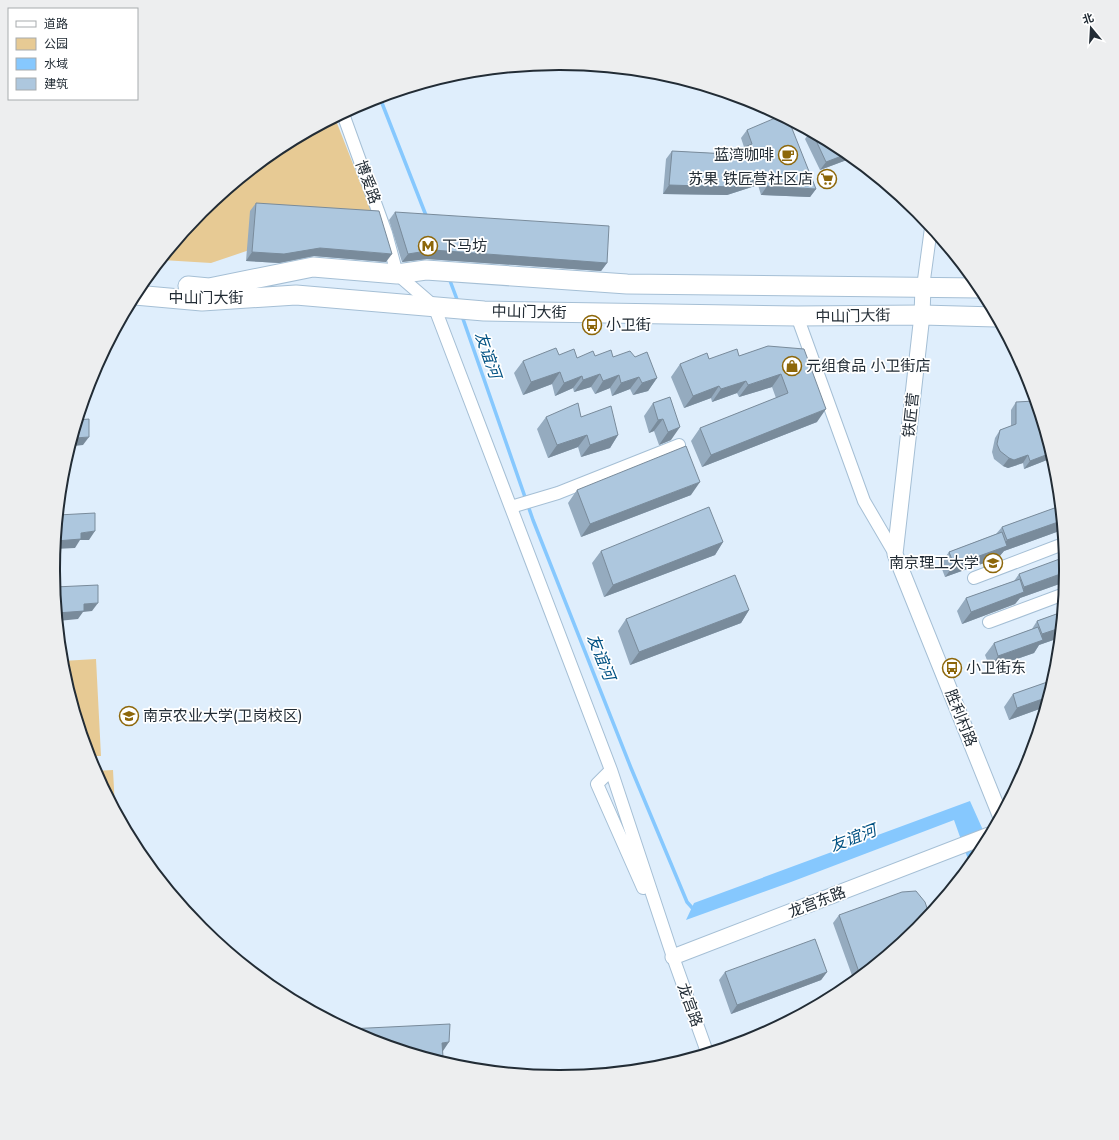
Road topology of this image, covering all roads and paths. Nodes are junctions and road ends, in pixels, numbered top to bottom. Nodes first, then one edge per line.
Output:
1 (345, 119) edge
2 (930, 236) edge
3 (397, 274) junction
4 (150, 284) edge
5 (923, 287) junction
6 (972, 288) edge
7 (142, 296) edge
8 (434, 306) junction
9 (922, 315) junction
10 (797, 316) junction
11 (990, 316) edge
12 (679, 445) edge
13 (515, 506) junction
14 (1058, 546) edge
15 (895, 554) junction
16 (974, 578) dead end
17 (1058, 596) edge
18 (988, 622) edge
19 (611, 770) junction
20 (998, 809) edge
21 (981, 838) edge
22 (674, 957) junction
23 (705, 1047) edge

1 - 3 street, 博爱路
2 - 5 street, 铁匠营
3 - 4 main road, 中山门大街
3 - 5 main road, 中山门大街
3 - 8 street
5 - 6 main road, 中山门大街
5 - 9 street, 铁匠营
7 - 8 main road, 中山门大街
8 - 10 main road, 中山门大街
8 - 13 street
9 - 10 main road, 中山门大街
9 - 11 main road, 中山门大街
9 - 15 street, 铁匠营
10 - 15 street
12 - 13 street
13 - 19 street
14 - 16 street
15 - 20 street, 胜利村路
17 - 18 street
19 - 22 street
19 - 22 street
21 - 22 street, 龙宫东路
22 - 23 street, 龙宫路

